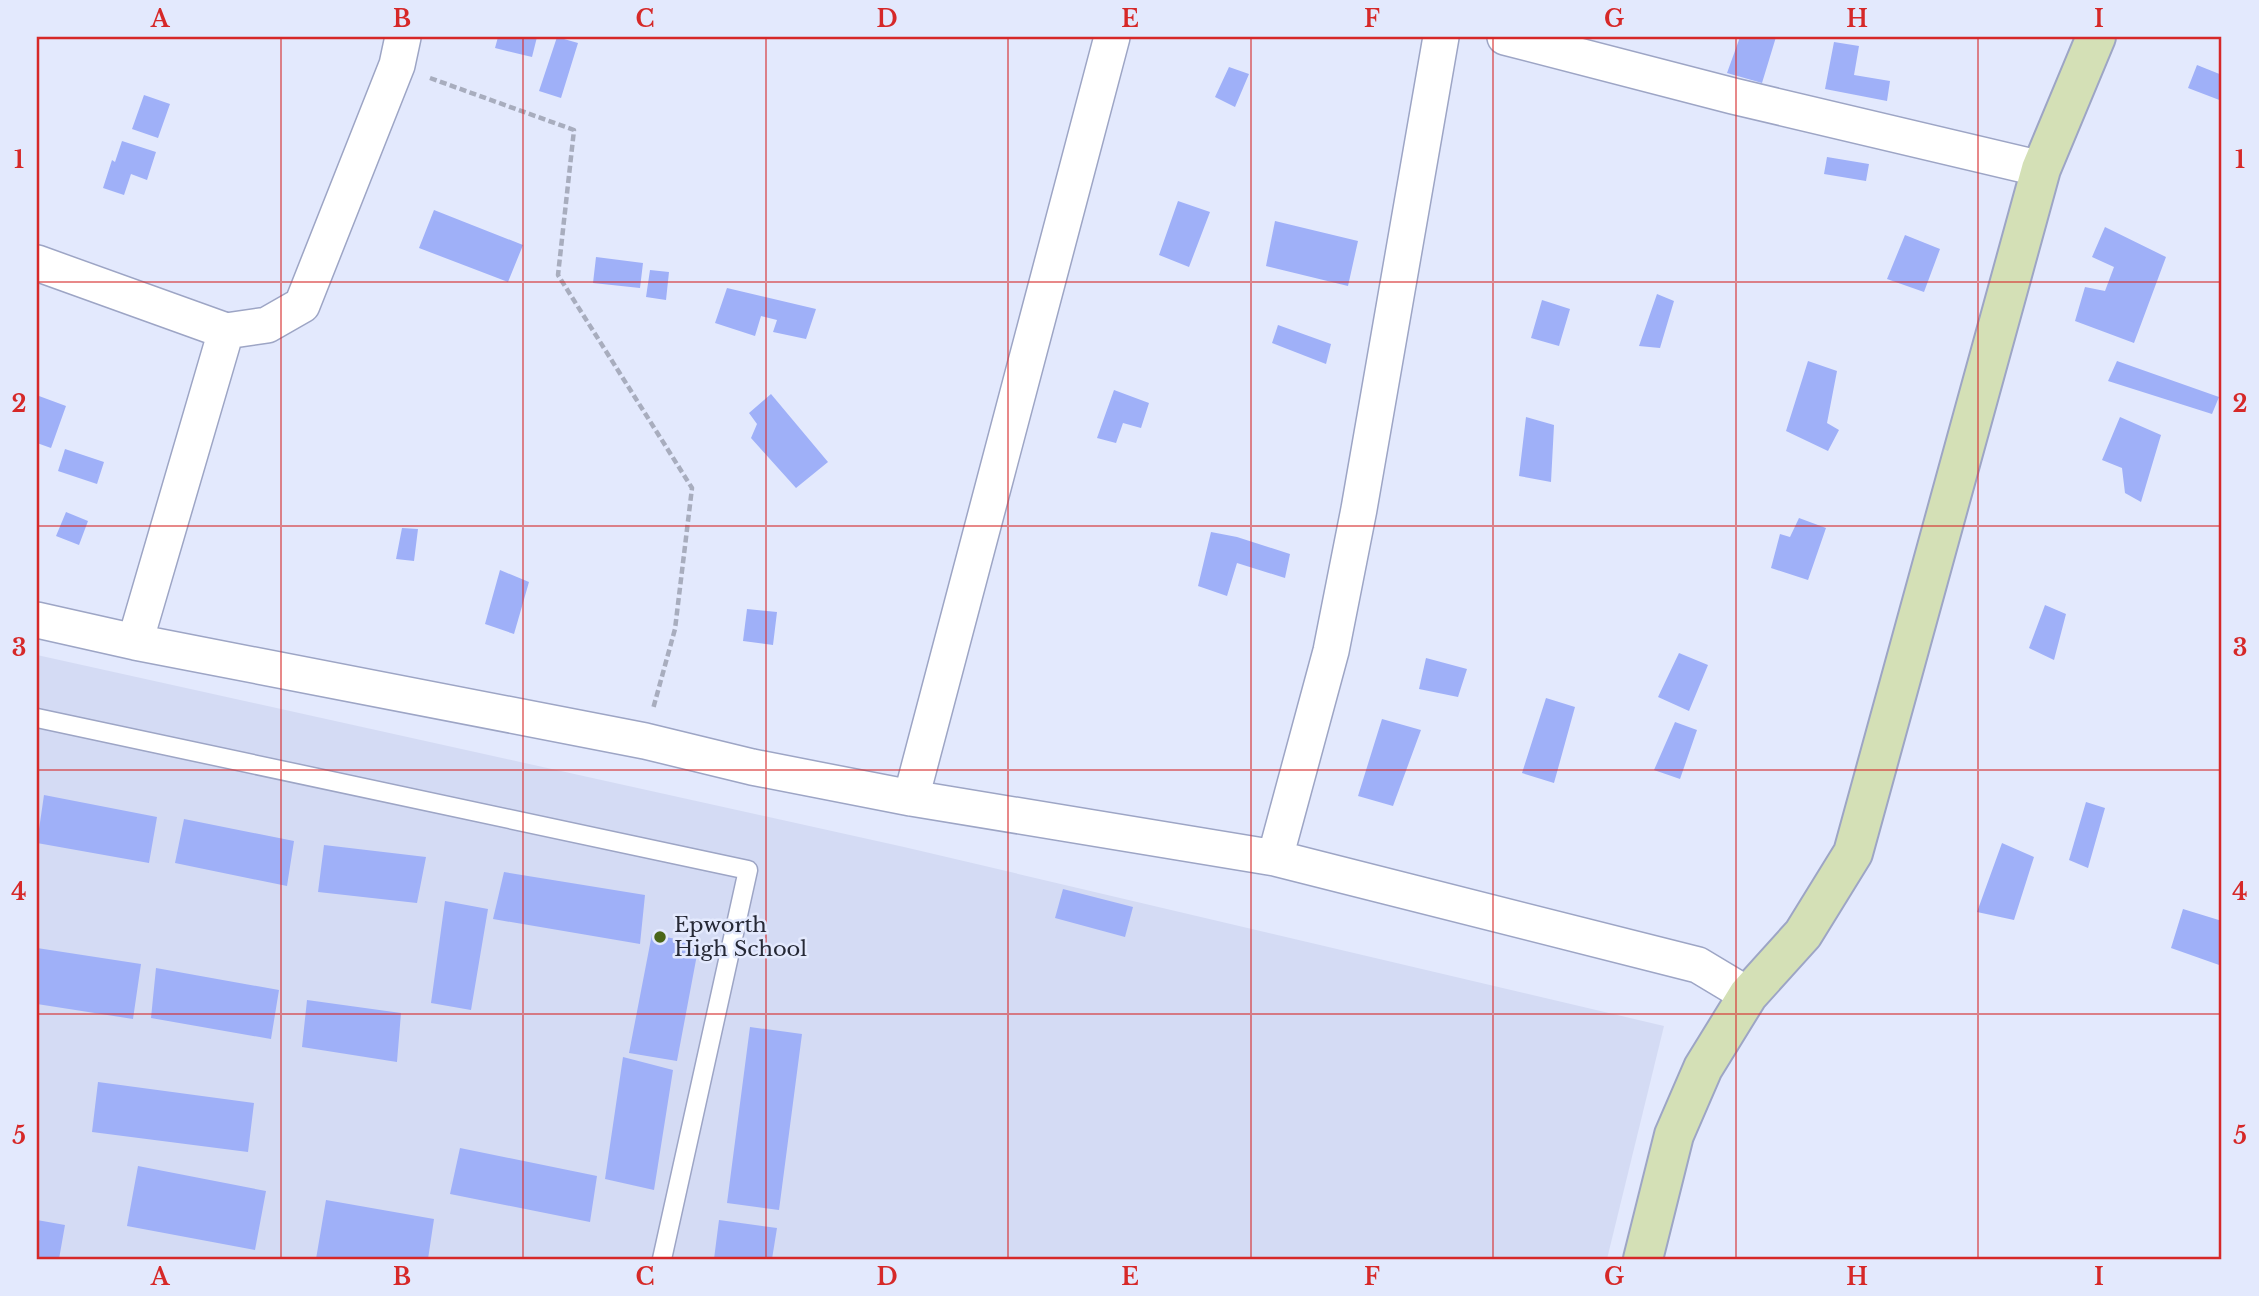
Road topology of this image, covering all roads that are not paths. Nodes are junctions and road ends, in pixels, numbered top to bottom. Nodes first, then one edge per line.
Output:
1 (1112, 37) edge
2 (1441, 37) edge
3 (1505, 37) edge
4 (2096, 37) edge
5 (400, 51) edge
6 (2041, 169) junction
7 (37, 263) edge
8 (226, 331) junction
9 (37, 620) edge
10 (135, 642) junction
11 (37, 718) edge
12 (911, 798) junction
13 (1275, 858) junction
14 (1748, 995) junction
15 (662, 1259) edge
16 (1643, 1259) edge

1 - 12 street
2 - 13 street
3 - 6 street
4 - 6 street
5 - 8 street
6 - 14 street
7 - 8 street
8 - 10 street
9 - 10 street
10 - 12 street
11 - 15 lane
12 - 13 street
13 - 14 street
14 - 16 street

